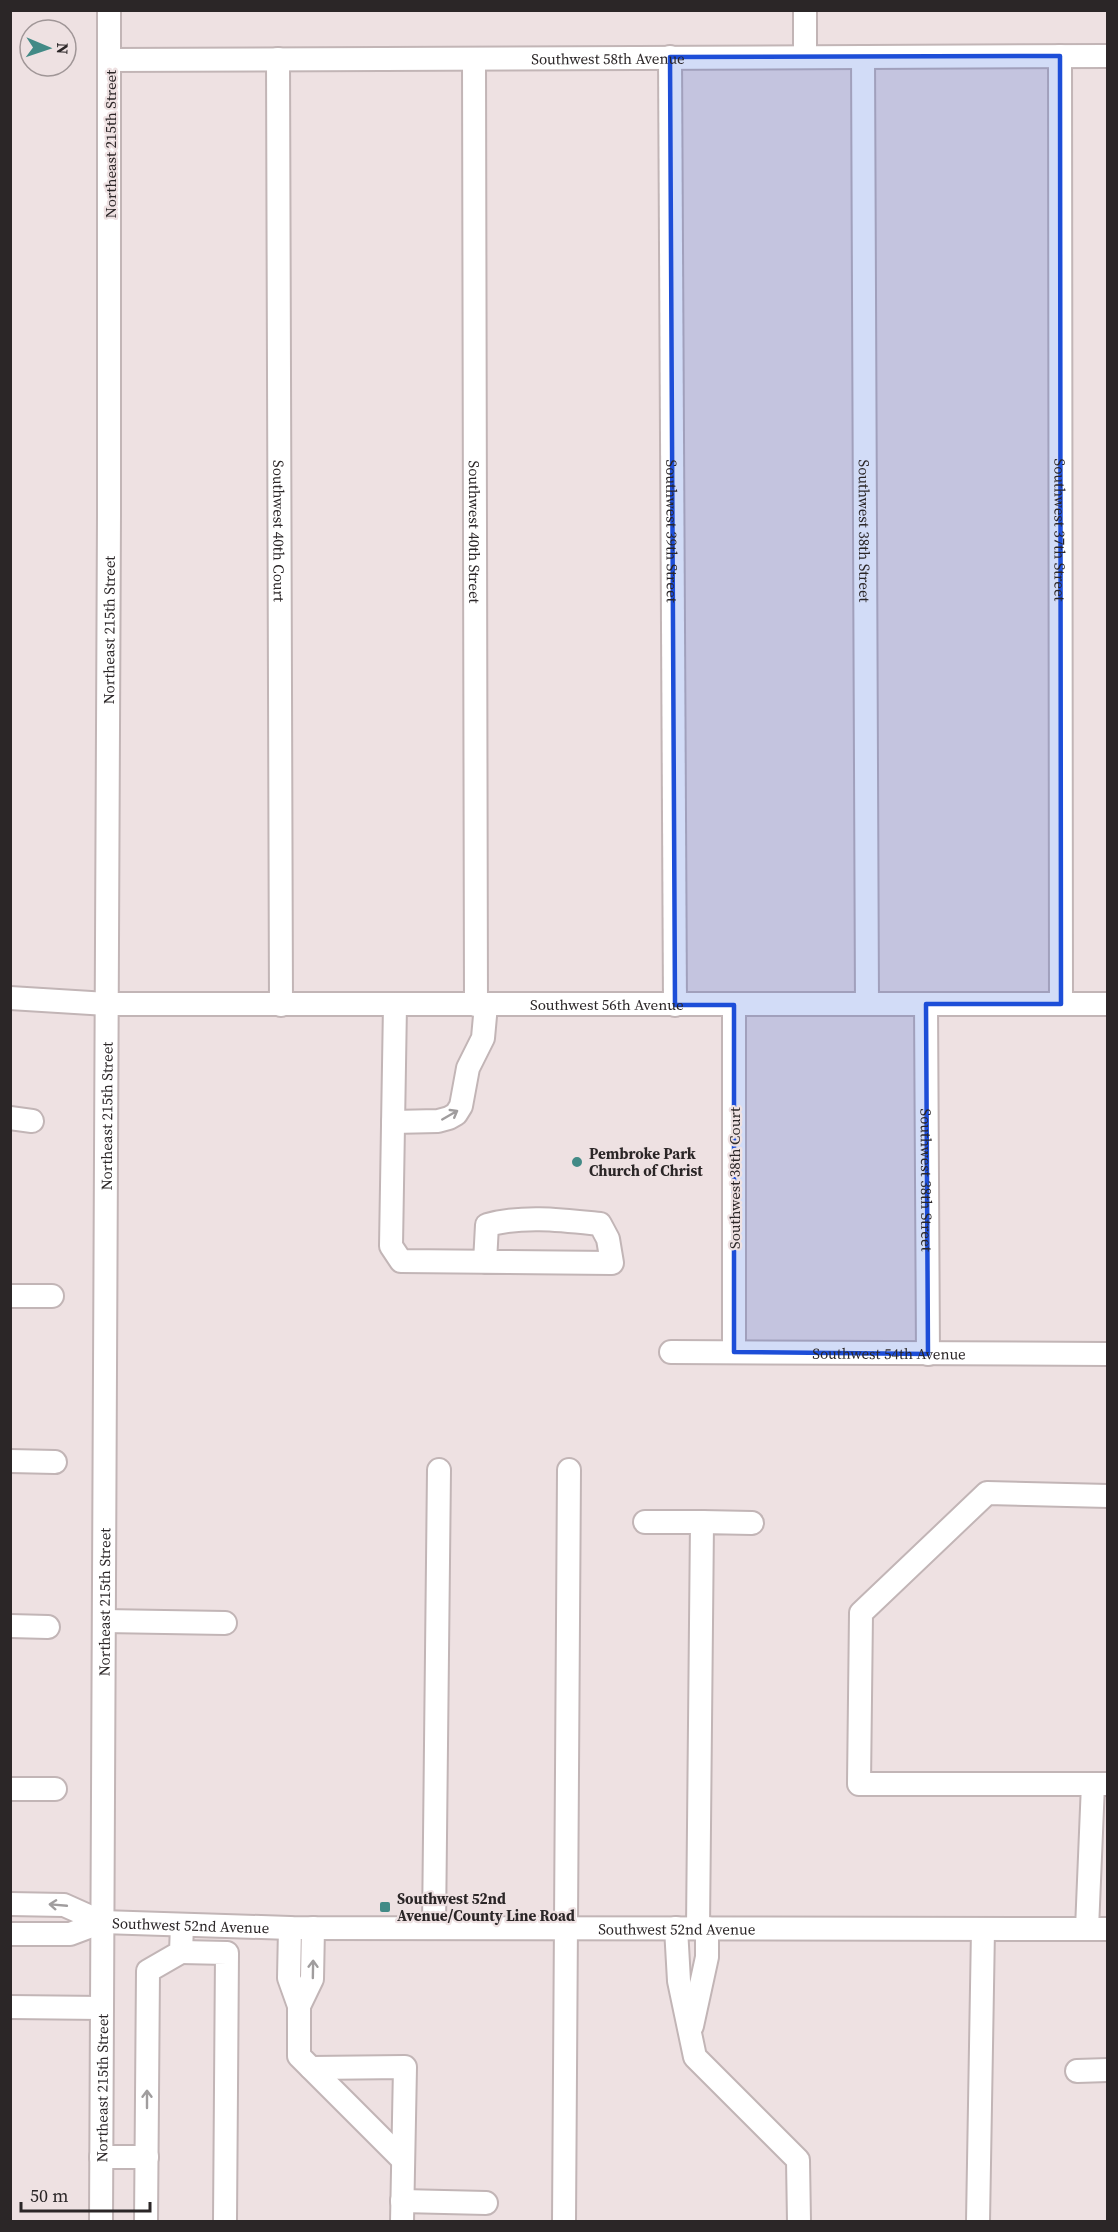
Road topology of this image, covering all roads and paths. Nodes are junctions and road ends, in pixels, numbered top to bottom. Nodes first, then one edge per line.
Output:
1 (109, 10) edge
2 (805, 10) edge
3 (805, 56) junction
4 (1060, 56) junction
5 (1107, 56) edge
6 (670, 57) junction
7 (863, 57) junction
8 (278, 59) junction
9 (110, 60) junction
10 (474, 60) junction
11 (10, 998) edge
12 (867, 1004) junction
13 (926, 1004) junction
14 (1061, 1004) junction
15 (1107, 1004) edge
16 (107, 1005) junction
17 (281, 1005) junction
18 (395, 1005) junction
19 (481, 1005) junction
20 (675, 1005) junction
21 (734, 1005) junction
22 (393, 1122) junction
23 (485, 1262) junction
24 (10, 1296) edge
25 (52, 1296) dead end
26 (671, 1352) dead end
27 (734, 1352) junction
28 (928, 1354) junction
29 (1107, 1354) edge
30 (10, 1461) edge
31 (55, 1462) dead end
32 (439, 1470) dead end
33 (569, 1470) dead end
34 (1107, 1496) edge
35 (645, 1522) dead end
36 (702, 1522) junction
37 (752, 1523) dead end
38 (104, 1621) junction
39 (225, 1623) dead end
40 (10, 1626) edge
41 (48, 1627) dead end
42 (1100, 1784) edge
43 (10, 1789) edge
44 (55, 1789) dead end
45 (10, 1904) edge
46 (102, 1922) junction
47 (182, 1925) junction
48 (290, 1928) junction
49 (313, 1928) junction
50 (434, 1928) junction
51 (566, 1928) junction
52 (692, 1928) junction
53 (983, 1929) junction
54 (1097, 1929) edge
55 (10, 1934) edge
56 (181, 1952) junction
57 (299, 2006) junction
58 (10, 2007) edge
59 (102, 2008) junction
60 (691, 2031) junction
61 (311, 2068) junction
62 (1107, 2070) edge
63 (1077, 2071) dead end
64 (101, 2157) junction
65 (147, 2157) junction
66 (403, 2160) junction
67 (486, 2204) dead end
68 (402, 2211) edge
69 (101, 2222) edge
70 (146, 2222) edge
71 (225, 2222) edge
72 (564, 2222) edge
73 (799, 2222) edge
74 (978, 2222) edge

1 - 9 street, Northeast 215th Street
2 - 3 street
3 - 6 street, Southwest 58th Avenue
3 - 7 street, Southwest 58th Avenue
4 - 5 street, Southwest 58th Avenue
4 - 7 street, Southwest 58th Avenue
4 - 14 street, Southwest 37th Street
6 - 10 street, Southwest 58th Avenue
6 - 20 street, Southwest 39th Street
7 - 12 street, Southwest 38th Street
8 - 9 street, Southwest 58th Avenue
8 - 10 street, Southwest 58th Avenue
8 - 17 street, Southwest 40th Court
9 - 16 street, Northeast 215th Street
10 - 19 street, Southwest 40th Street
11 - 16 street, Southwest 56th Avenue
12 - 13 street, Southwest 56th Avenue
12 - 21 street, Southwest 56th Avenue
13 - 14 street, Southwest 56th Avenue
13 - 28 street, Southwest 38th Street
14 - 15 street, Southwest 56th Avenue
16 - 17 street, Southwest 56th Avenue
16 - 38 street, Northeast 215th Street
17 - 18 street, Southwest 56th Avenue
18 - 19 street, Southwest 56th Avenue
18 - 22 street
19 - 20 street, Southwest 56th Avenue
22 -> 19 street, Southwest 40th Street
20 - 21 street, Southwest 56th Avenue
21 - 27 street, Southwest 38th Court
22 - 23 street
23 - 23 street
24 - 25 street
26 - 27 street, Southwest 54th Avenue
27 - 28 street, Southwest 54th Avenue
28 - 29 street, Southwest 54th Avenue
30 - 31 street
32 - 50 street
33 - 51 street
34 - 42 street
35 - 36 street
36 - 37 street
36 - 52 street
38 - 39 street
38 - 46 street, Northeast 215th Street
40 - 41 street
42 - 54 street
43 - 44 street
46 -> 45 street
46 - 47 street, Southwest 52nd Avenue
46 - 55 street
46 - 59 street, Northeast 215th Street
47 - 48 street, Southwest 52nd Avenue
47 - 56 street
48 - 49 street, Southwest 52nd Avenue
48 - 57 street
49 - 50 street, Southwest 52nd Avenue
57 -> 49 street
50 - 51 street, Southwest 52nd Avenue
51 - 52 street, Southwest 52nd Avenue
51 - 72 street
52 - 53 street, Southwest 52nd Avenue
52 - 60 street
52 - 60 street
53 - 54 street, Southwest 52nd Avenue
53 - 74 street
65 -> 56 street
56 - 71 street
57 - 61 street
58 - 59 street
59 - 64 street, Northeast 215th Street
60 - 73 street
61 - 66 street
61 - 66 street
62 - 63 street
64 - 65 street
64 - 69 street, Northeast 215th Street
65 - 70 street
66 - 68 street
67 - 68 street

